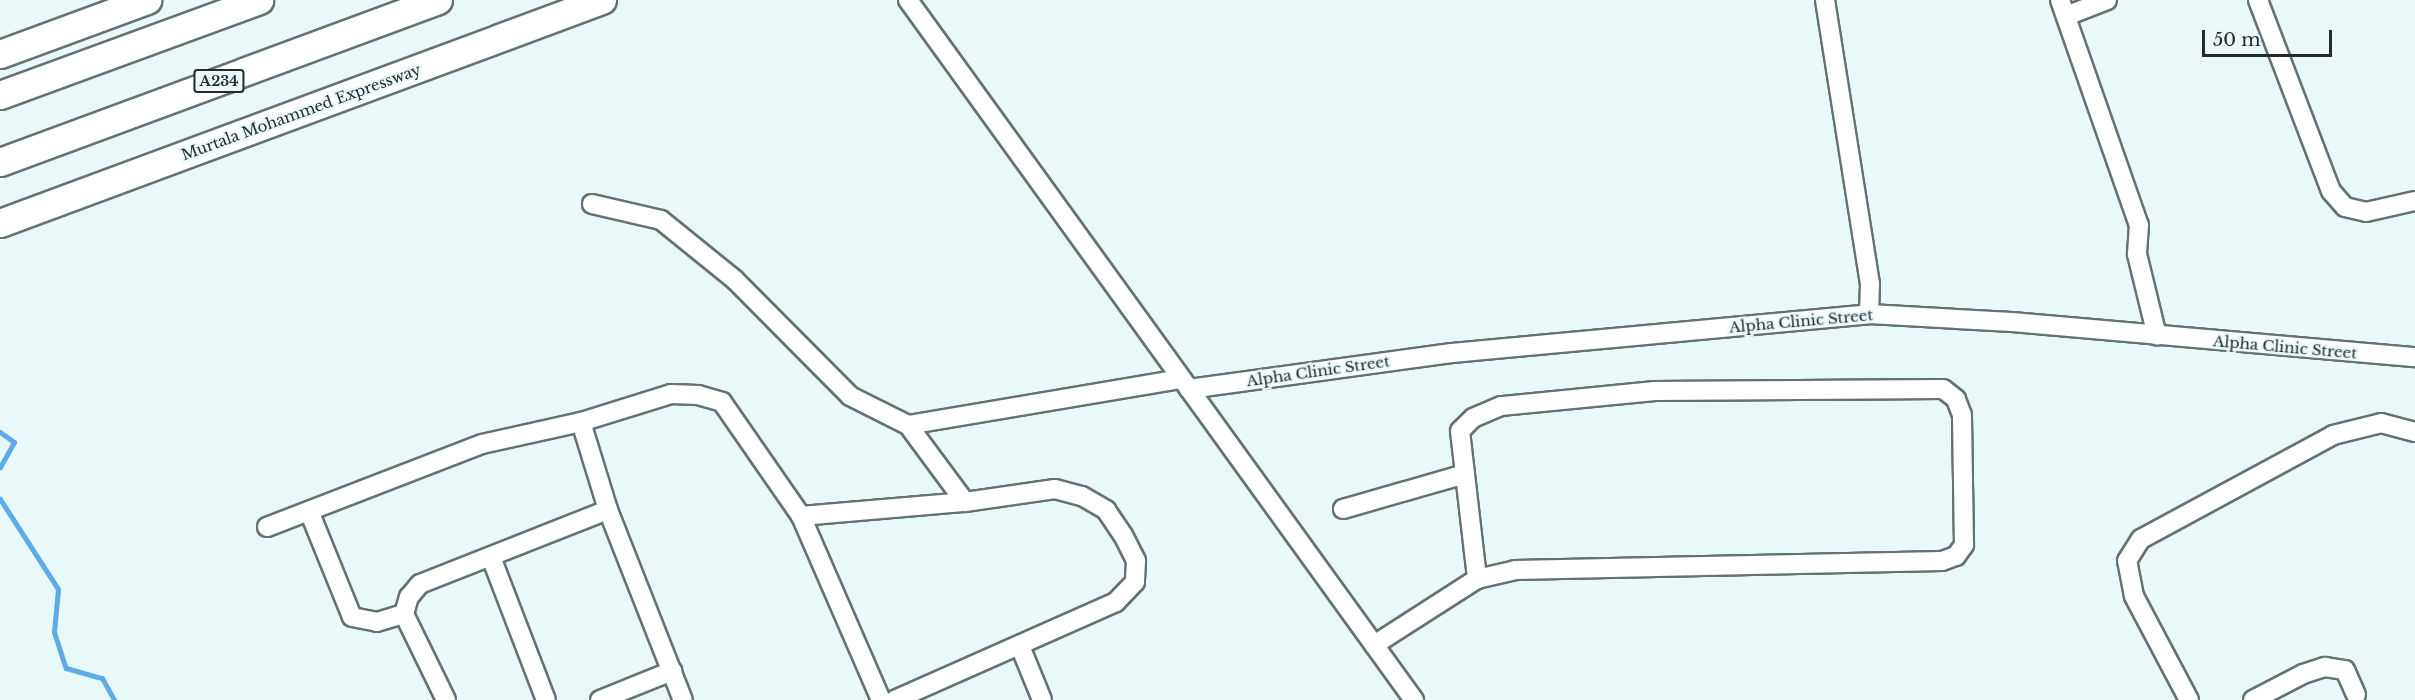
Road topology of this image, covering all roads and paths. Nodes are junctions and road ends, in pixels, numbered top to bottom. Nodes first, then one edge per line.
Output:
1 (147, 0) edge
2 (259, 0) edge
3 (438, 0) edge
4 (602, 0) edge
5 (908, 0) edge
6 (1825, 0) edge
7 (2107, 0) edge
8 (2258, 0) edge
9 (2063, 8) edge
10 (0, 54) edge
11 (0, 95) edge
12 (0, 162) edge
13 (2415, 201) edge
14 (592, 204) dead end
15 (0, 223) edge
16 (1869, 314) junction
17 (2157, 336) junction
18 (2415, 357) edge
19 (1185, 384) junction
20 (581, 422) junction
21 (908, 425) junction
22 (2415, 432) edge
23 (1465, 474) junction
24 (965, 502) junction
25 (1342, 509) dead end
26 (608, 510) junction
27 (309, 511) junction
28 (801, 516) junction
29 (267, 527) dead end
30 (491, 557) junction
31 (1478, 579) junction
32 (404, 614) junction
33 (1374, 645) junction
34 (1020, 646) junction
35 (672, 671) junction
36 (2356, 695) dead end
37 (446, 700) edge
38 (546, 700) edge
39 (600, 700) edge
40 (683, 700) edge
41 (880, 700) edge
42 (895, 700) edge
43 (1042, 700) edge
44 (1414, 700) edge
45 (2189, 700) edge
46 (2253, 700) edge

1 - 10 highway
2 - 11 highway
3 - 12 highway, A234
4 - 15 highway, Murtala Mohammed Expressway
5 - 19 street
6 - 16 street
7 - 9 street
8 - 13 street
9 - 17 street
14 - 21 street
16 - 17 street, Alpha Clinic Street
16 - 19 street, Alpha Clinic Street
17 - 18 street, Alpha Clinic Street
19 - 21 street, Alpha Clinic Street
19 - 33 street
20 - 26 street
20 - 27 street
20 - 28 street
21 - 24 street
22 - 45 street
23 - 25 street
23 - 31 street
23 - 31 street
24 - 28 street
24 - 34 street
26 - 30 street
26 - 35 street
27 - 29 street
27 - 32 street
28 - 41 street
30 - 32 street
30 - 38 street
31 - 33 street
32 - 37 street
33 - 44 street
34 - 42 street
34 - 43 street
35 - 39 street
35 - 40 street
36 - 46 street

